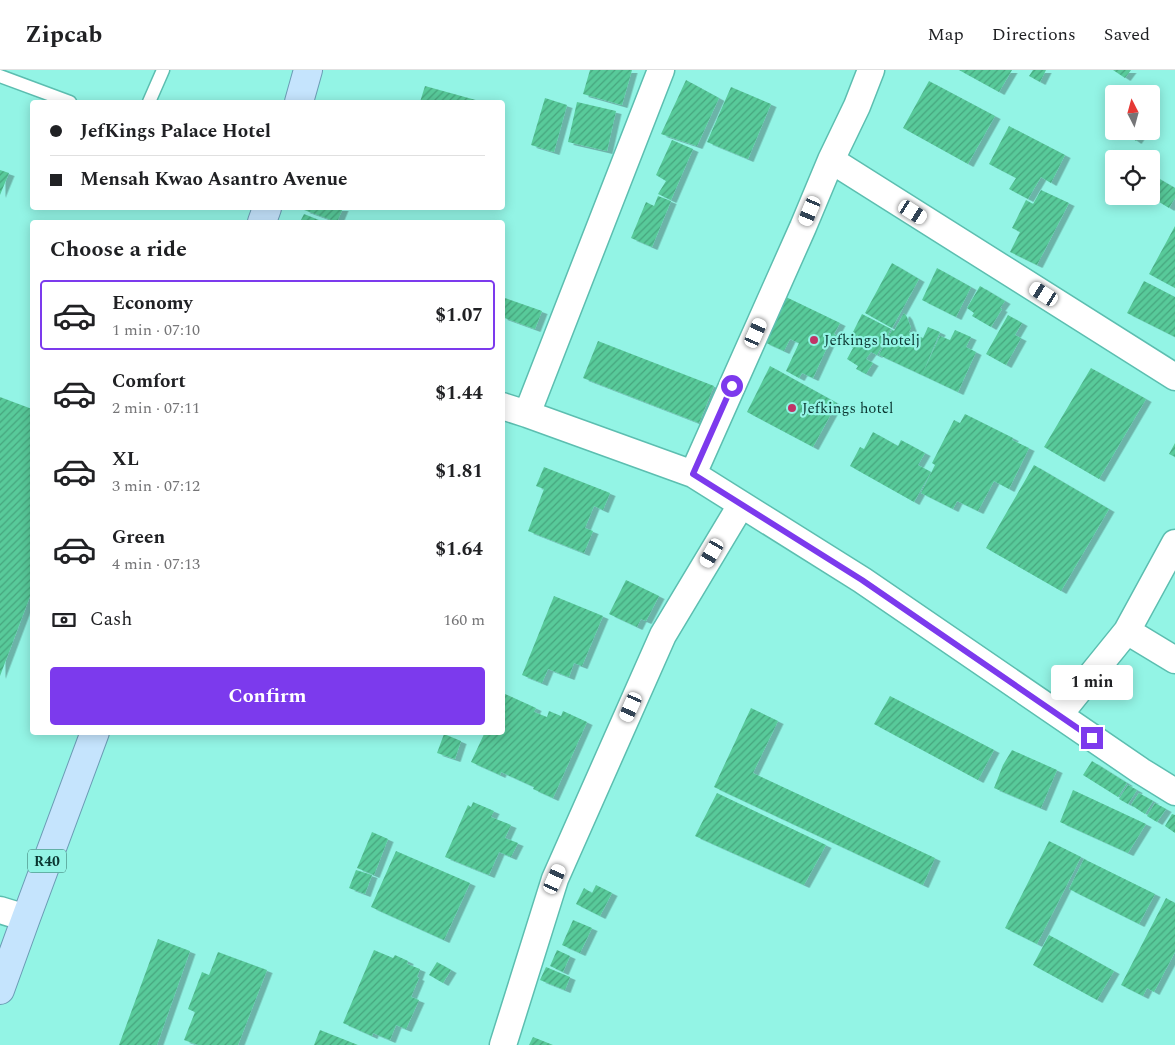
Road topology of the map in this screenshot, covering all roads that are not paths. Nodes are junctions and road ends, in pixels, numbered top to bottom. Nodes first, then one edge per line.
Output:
1 (163, 70) edge
2 (308, 70) edge
3 (661, 70) edge
4 (871, 70) edge
5 (0, 76) edge
6 (65, 100) edge
7 (150, 100) edge
8 (300, 100) edge
9 (831, 160) junction
10 (1175, 377) edge
11 (505, 407) edge
12 (528, 414) junction
13 (693, 474) junction
14 (740, 504) junction
15 (1175, 543) edge
16 (1127, 632) junction
17 (1175, 660) edge
18 (1059, 715) junction
19 (94, 735) edge
20 (1175, 792) edge
21 (0, 910) edge
22 (26, 918) junction
23 (0, 990) edge
24 (503, 1045) edge

1 - 7 lane
2 - 8 main road
3 - 12 street
4 - 9 street
5 - 6 lane
9 - 10 street
9 - 13 street
11 - 12 street
12 - 13 street
13 - 14 street
14 - 18 street
14 - 24 street
15 - 16 street
16 - 17 street
16 - 18 street
18 - 20 street
19 - 22 main road, R40
21 - 22 street
22 - 23 main road, R40

